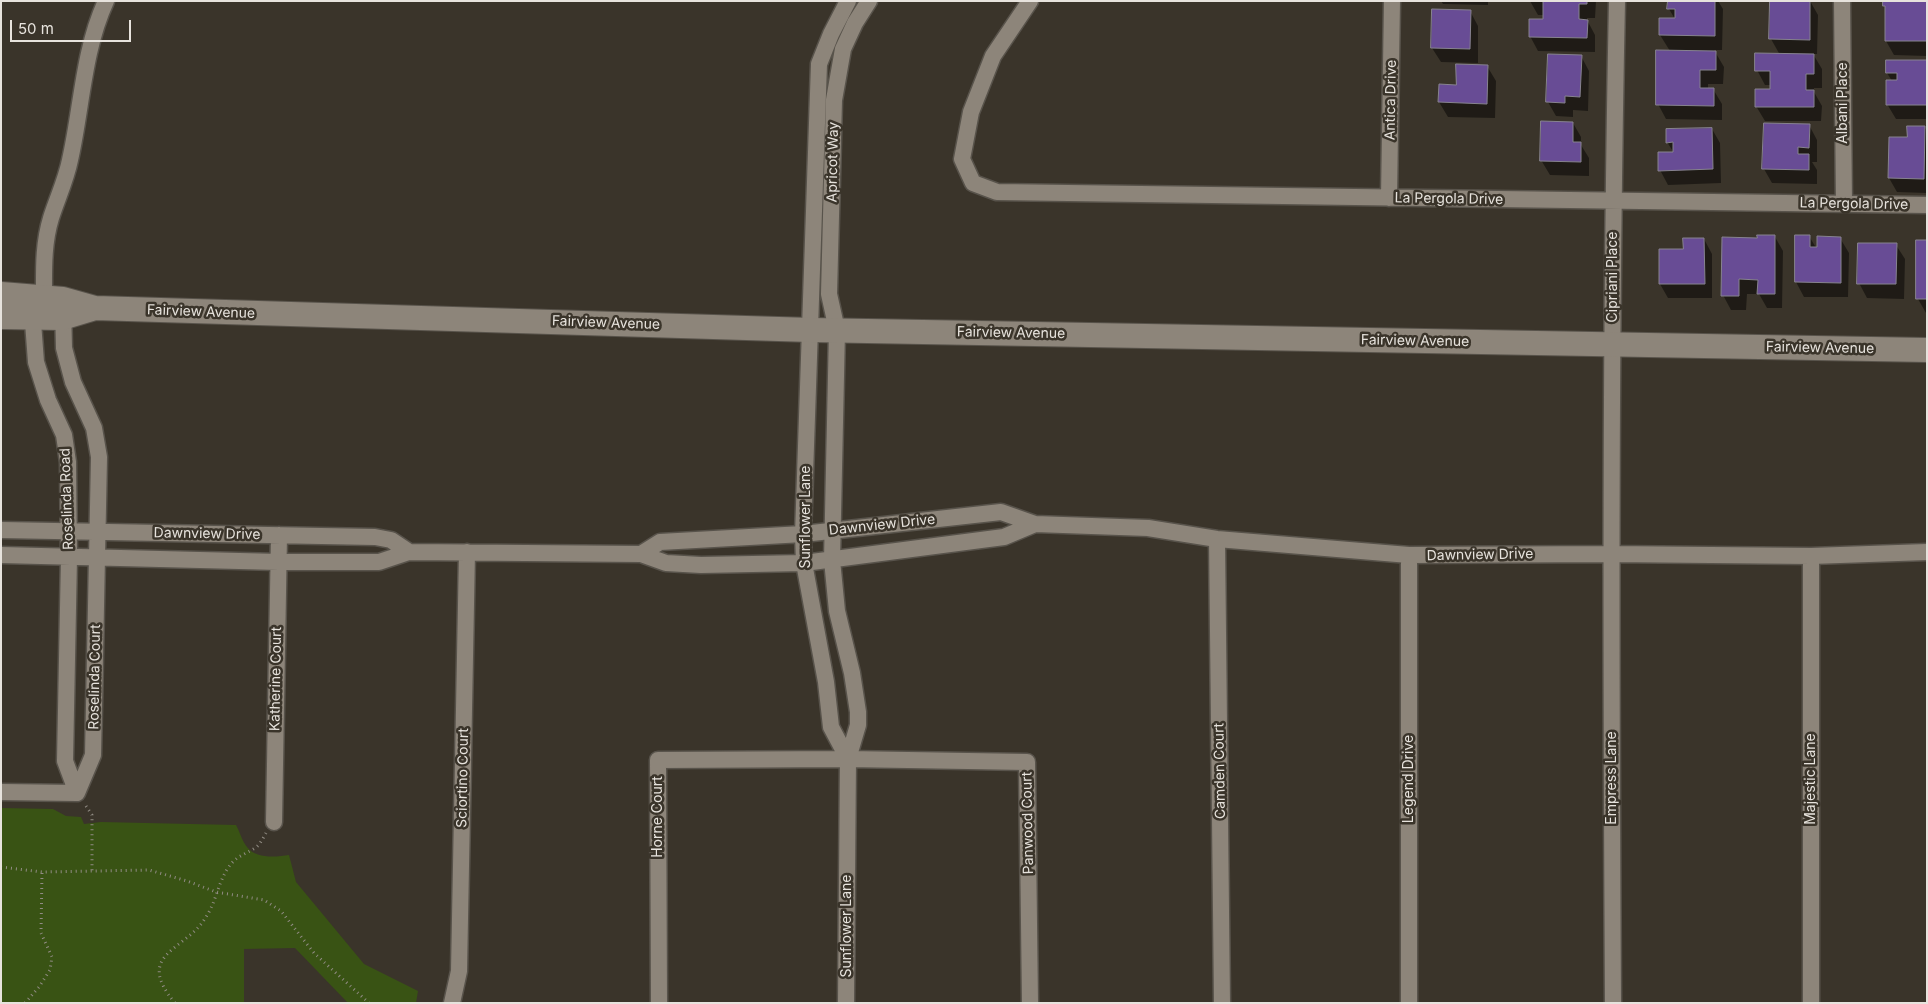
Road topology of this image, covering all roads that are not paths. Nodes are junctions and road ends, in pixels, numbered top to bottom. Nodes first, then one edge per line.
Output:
1 (106, 1) edge
2 (848, 1) edge
3 (869, 1) edge
4 (1030, 1) edge
5 (1392, 1) edge
6 (1617, 1) edge
7 (1842, 1) edge
8 (1389, 198) junction
9 (1613, 201) junction
10 (1844, 204) junction
11 (1927, 205) edge
12 (1, 294) edge
13 (47, 306) junction
14 (1, 317) edge
15 (811, 330) junction
16 (836, 330) junction
17 (1613, 344) junction
18 (1927, 350) edge
19 (1036, 524) junction
20 (1, 530) edge
21 (831, 530) junction
22 (69, 531) junction
23 (97, 532) junction
24 (803, 534) junction
25 (279, 535) junction
26 (1218, 539) junction
27 (409, 552) junction
28 (467, 552) junction
29 (1927, 552) edge
30 (641, 554) junction
31 (1611, 554) junction
32 (1, 555) edge
33 (69, 556) junction
34 (1409, 556) junction
35 (1811, 556) junction
36 (97, 557) junction
37 (832, 560) junction
38 (279, 562) junction
39 (804, 563) junction
40 (848, 758) junction
41 (1, 792) edge
42 (76, 793) junction
43 (274, 822) road end
44 (452, 1003) edge
45 (659, 1003) edge
46 (846, 1003) edge
47 (1030, 1003) edge
48 (1222, 1003) edge
49 (1409, 1003) edge
50 (1612, 1003) edge
51 (1810, 1003) edge

1 - 13 street
2 - 15 street, Apricot Way
3 - 16 street, Apricot Way
4 - 8 street, La Pergola Drive
5 - 8 street, Antica Drive
6 - 9 street, Cipriani Place
7 - 10 street, Albani Place
8 - 9 street, La Pergola Drive
9 - 10 street, La Pergola Drive
9 - 17 street, Cipriani Place
10 - 11 street, La Pergola Drive
12 - 13 street, Fairview Avenue
13 - 14 street, Fairview Avenue
13 - 15 street, Fairview Avenue
13 - 22 street, Roselinda Road
13 - 23 street, Roselinda Road
15 - 16 street, Fairview Avenue
15 - 24 street, Sunflower Lane
16 - 17 street, Fairview Avenue
16 - 21 street, Sunflower Lane
17 - 18 street, Fairview Avenue
17 - 31 street, Cipriani Place
19 - 21 street, Dawnview Drive
19 - 26 street, Dawnview Drive
19 - 37 street, Dawnview Drive
20 - 22 street, Dawnview Drive
21 - 24 street, Dawnview Drive
21 - 37 street, Sunflower Lane
22 - 23 street, Dawnview Drive
22 - 33 street, Roselinda Road
23 - 25 street, Dawnview Drive
23 - 36 street, Roselinda Road
24 - 30 street, Dawnview Drive
24 - 39 street, Sunflower Lane
25 - 27 street, Dawnview Drive
25 - 38 street, Katherine Court
26 - 34 street, Dawnview Drive
26 - 48 street, Camden Court
27 - 28 street, Dawnview Drive
27 - 38 street, Dawnview Drive
28 - 30 street, Dawnview Drive
28 - 44 street, Sciortino Court
29 - 35 street, Dawnview Drive
30 - 39 street, Dawnview Drive
31 - 34 street, Dawnview Drive
31 - 35 street, Dawnview Drive
31 - 50 street, Empress Lane
32 - 33 street, Dawnview Drive
33 - 36 street, Dawnview Drive
33 - 42 street, Roselinda Court
34 - 49 street, Legend Drive
35 - 51 street, Majestic Lane
36 - 38 street, Dawnview Drive
36 - 42 street, Roselinda Court
37 - 39 street, Dawnview Drive
37 - 40 street, Sunflower Lane
38 - 43 street, Katherine Court
39 - 40 street, Sunflower Lane
40 - 45 street, Horne Court
40 - 46 street, Sunflower Lane
40 - 47 street, Panwood Court
41 - 42 street

